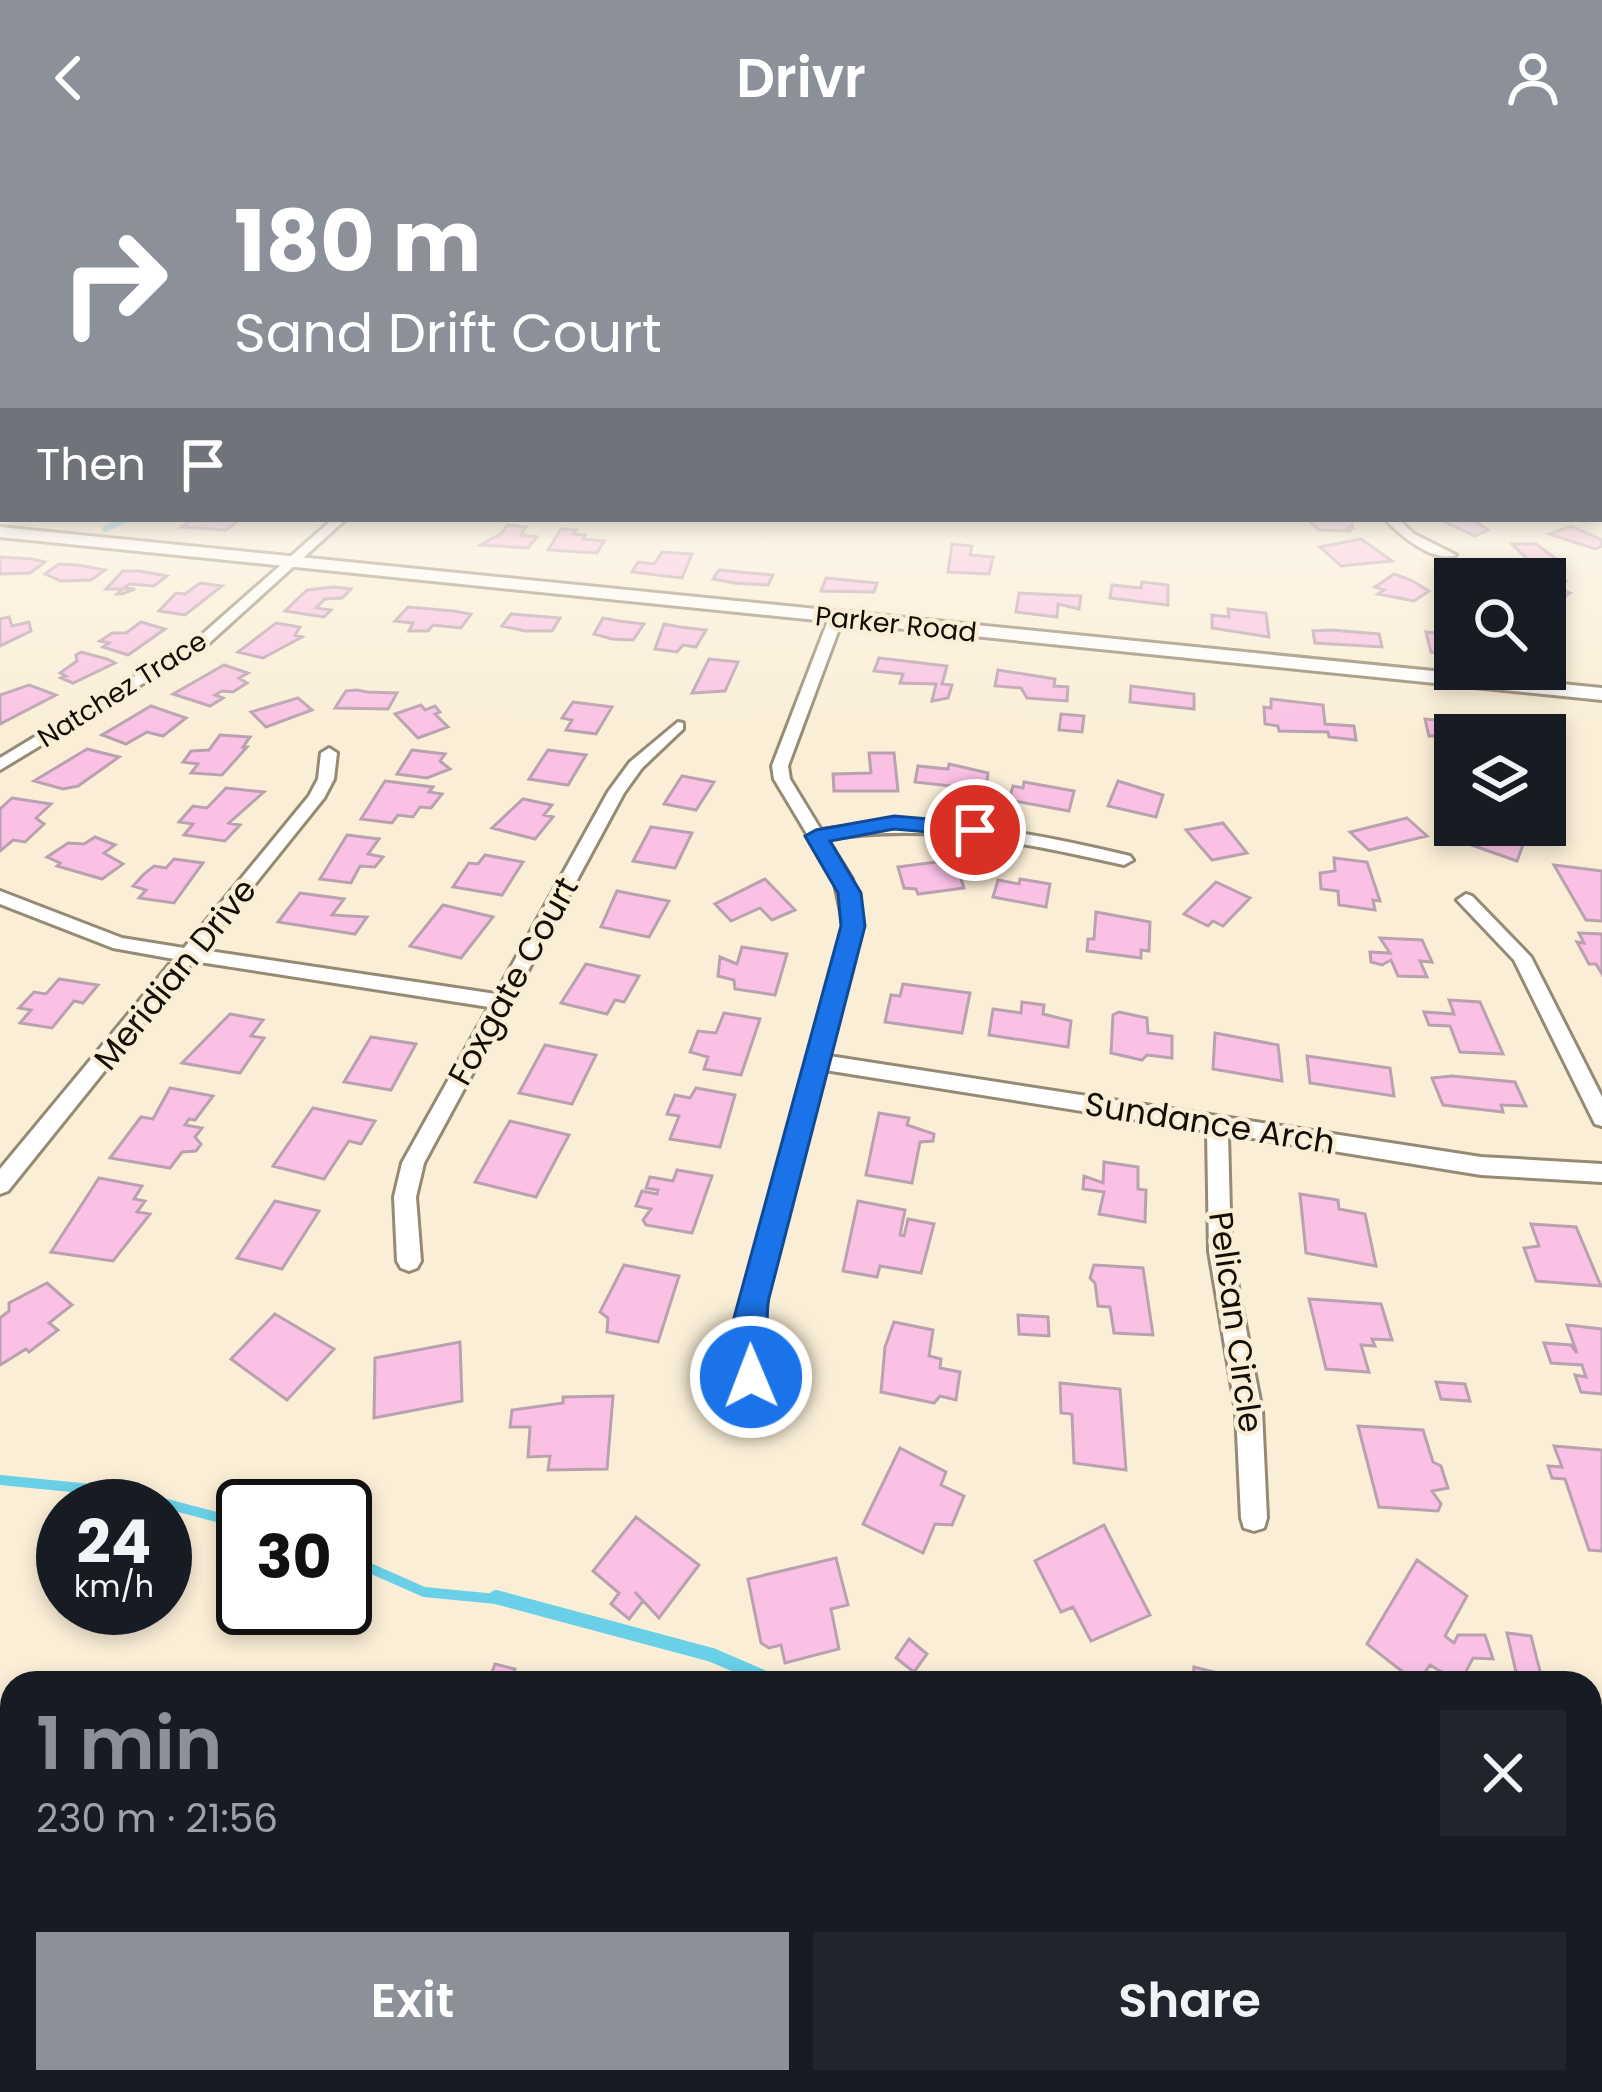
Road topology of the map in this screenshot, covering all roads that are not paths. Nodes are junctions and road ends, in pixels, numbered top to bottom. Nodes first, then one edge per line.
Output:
1 (199, 552) edge
2 (304, 552) edge
3 (1444, 552) edge
4 (1450, 555) dead end
5 (294, 562) junction
6 (836, 618) junction
7 (1433, 680) junction
8 (1602, 694) edge
9 (1602, 705) edge
10 (678, 727) dead end
11 (329, 753) dead end
12 (0, 765) edge
13 (816, 836) junction
14 (1124, 860) dead end
15 (0, 897) edge
16 (1466, 900) dead end
17 (190, 955) junction
18 (502, 1002) junction
19 (819, 1062) junction
20 (1602, 1118) edge
21 (1217, 1125) junction
22 (1602, 1173) edge
23 (0, 1185) edge
24 (409, 1261) dead end
25 (766, 1418) dead end
26 (1254, 1518) dead end

1 - 5 street, Parker Road
2 - 5 street, Natchez Trace
3 - 4 street
5 - 6 street, Parker Road
5 - 12 street, Natchez Trace
6 - 7 street, Parker Road
6 - 13 street
7 - 8 street, Parker Road
7 - 9 street, Parker Road
10 - 18 street, Foxgate Court
11 - 17 street, Meridian Drive
13 - 14 street
13 - 19 street
15 - 17 street
16 - 20 street
17 - 18 street
17 - 23 street, Meridian Drive
18 - 24 street, Foxgate Court
19 - 21 street, Sundance Arch
19 - 25 street
21 - 22 street, Sundance Arch
21 - 26 street, Pelican Circle

